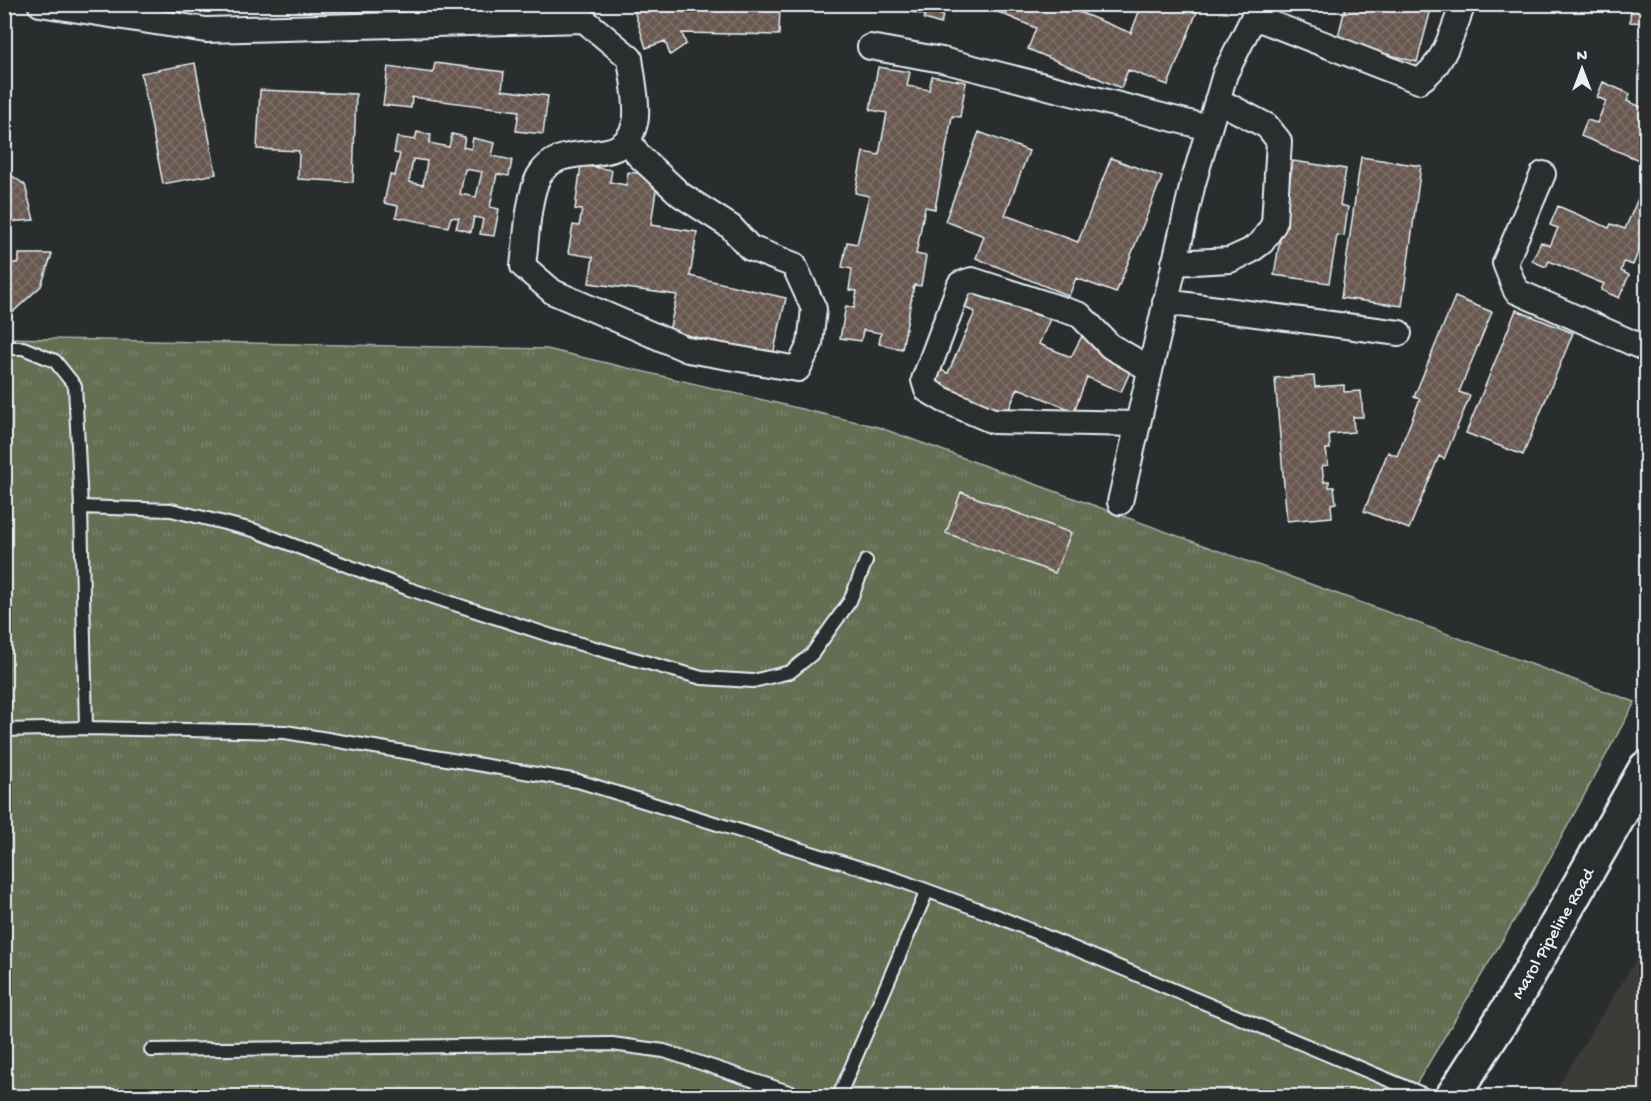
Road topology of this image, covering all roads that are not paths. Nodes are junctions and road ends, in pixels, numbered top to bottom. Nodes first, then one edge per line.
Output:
1 (40, 4) edge
2 (1462, 4) edge
3 (1257, 11) edge
4 (870, 47) dead end
5 (1217, 100) junction
6 (1209, 128) junction
7 (628, 139) junction
8 (1543, 174) dead end
9 (1174, 263) junction
10 (1166, 302) junction
11 (1399, 333) dead end
12 (4, 348) edge
13 (1647, 349) edge
14 (1150, 369) junction
15 (1137, 424) junction
16 (1120, 502) dead end
17 (81, 507) junction
18 (866, 561) dead end
19 (86, 728) junction
20 (4, 730) edge
21 (1647, 768) edge
22 (927, 891) junction
23 (151, 1050) dead end
24 (801, 1096) edge
25 (839, 1096) edge
26 (1427, 1096) edge
27 (1453, 1096) edge

1 - 7 street
2 - 3 street
3 - 5 street
4 - 6 street
5 - 6 street
5 - 9 street
6 - 9 street
7 - 7 street
8 - 13 street
9 - 10 street
10 - 11 street
10 - 14 street
12 - 17 lane
14 - 15 street
14 - 15 street
15 - 16 street
17 - 18 lane
17 - 19 lane
19 - 20 lane
19 - 22 lane
21 - 27 street, Marol Pipeline Road
22 - 25 lane
22 - 26 lane
23 - 24 lane

